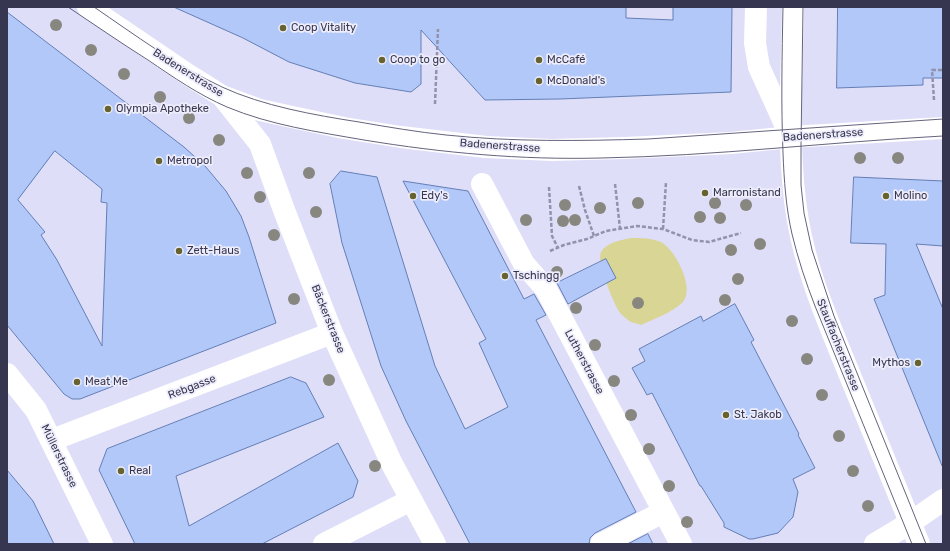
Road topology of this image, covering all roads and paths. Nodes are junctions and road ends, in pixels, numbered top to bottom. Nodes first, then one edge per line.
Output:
1 (88, 7) edge
2 (756, 7) edge
3 (793, 7) edge
4 (438, 29) dead end
5 (943, 70) edge
6 (222, 96) junction
7 (934, 100) dead end
8 (435, 104) dead end
9 (943, 128) edge
10 (791, 137) junction
11 (666, 182) dead end
12 (482, 184) dead end
13 (615, 184) dead end
14 (579, 186) dead end
15 (549, 187) dead end
16 (620, 228) junction
17 (663, 229) junction
18 (741, 233) dead end
19 (594, 236) junction
20 (332, 333) junction
21 (7, 374) edge
22 (52, 440) junction
23 (411, 500) junction
24 (943, 500) edge
25 (664, 512) junction
26 (910, 523) junction
27 (102, 544) edge
28 (324, 544) edge
29 (435, 544) edge
30 (601, 544) edge
31 (681, 544) edge
32 (875, 544) edge
33 (919, 544) edge

1 - 6 street, Badenerstrasse
2 - 10 street, Stauffacherstrasse
3 - 10 street, Stauffacherstrasse
4 - 8 path
5 - 7 path
6 - 10 street, Badenerstrasse
6 - 20 street, Bäckerstrasse
9 - 10 street, Badenerstrasse
10 - 26 street, Stauffacherstrasse
11 - 17 path
12 - 25 street, Lutherstrasse
13 - 16 path
14 - 19 path
15 - 19 path
16 - 17 path
16 - 19 path
17 - 18 path
20 - 22 street, Rebgasse
20 - 23 street, Bäckerstrasse
21 - 22 street, Müllerstrasse
22 - 27 street, Müllerstrasse
23 - 28 street
23 - 29 street, Bäckerstrasse
24 - 26 street
25 - 30 street
25 - 31 street, Lutherstrasse
26 - 32 street
26 - 33 street, Stauffacherstrasse

